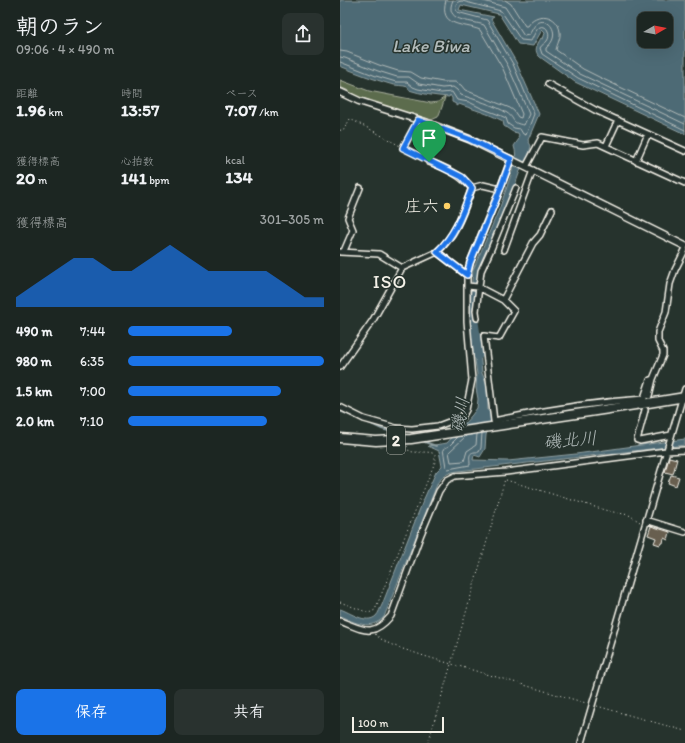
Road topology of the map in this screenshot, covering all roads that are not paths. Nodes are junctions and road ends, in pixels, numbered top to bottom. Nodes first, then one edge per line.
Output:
1 (548, 84) dead end
2 (340, 92) edge
3 (618, 120) junction
4 (648, 134) junction
5 (606, 146) junction
6 (685, 151) edge
7 (511, 159) junction
8 (636, 161) junction
9 (429, 162) road end
10 (524, 166) junction
11 (533, 170) junction
12 (685, 183) edge
13 (360, 188) dead end
14 (472, 188) junction
15 (516, 188) dead end
16 (500, 189) junction
17 (552, 210) dead end
18 (685, 246) edge
19 (504, 250) dead end
20 (685, 250) edge
21 (342, 252) edge
22 (437, 252) junction
23 (402, 268) junction
24 (467, 275) junction
25 (472, 286) junction
26 (503, 300) junction
27 (478, 318) dead end
28 (340, 367) edge
29 (653, 379) junction
30 (684, 394) edge
31 (649, 396) dead end
32 (644, 405) junction
33 (340, 407) edge
34 (438, 426) junction
35 (439, 435) junction
36 (671, 436) junction
37 (340, 438) edge
38 (666, 450) junction
39 (685, 450) edge
40 (645, 522) junction
41 (685, 532) edge
42 (340, 621) edge
43 (581, 743) edge

1 - 3 street
2 - 7 street
3 - 4 street
3 - 5 street
4 - 6 street
4 - 8 street
5 - 8 street
5 - 10 street
7 - 10 street
7 - 16 street
8 - 12 street
9 - 14 street
10 - 11 street
11 - 18 street
11 - 19 street
13 - 21 street
14 - 16 street
14 - 22 street
15 - 25 street
16 - 24 street
17 - 26 street
20 - 29 street
21 - 23 street
22 - 23 street
22 - 24 street
23 - 28 street
24 - 25 street
25 - 26 street
25 - 27 street
25 - 34 street
26 - 32 street
29 - 31 street
29 - 32 street
30 - 32 main road, 2
30 - 36 street
32 - 35 main road, 2
32 - 36 street
33 - 34 street
34 - 35 street
35 - 37 main road, 2
36 - 38 street
38 - 39 street
38 - 40 street
38 - 42 street
40 - 41 street
40 - 43 street

